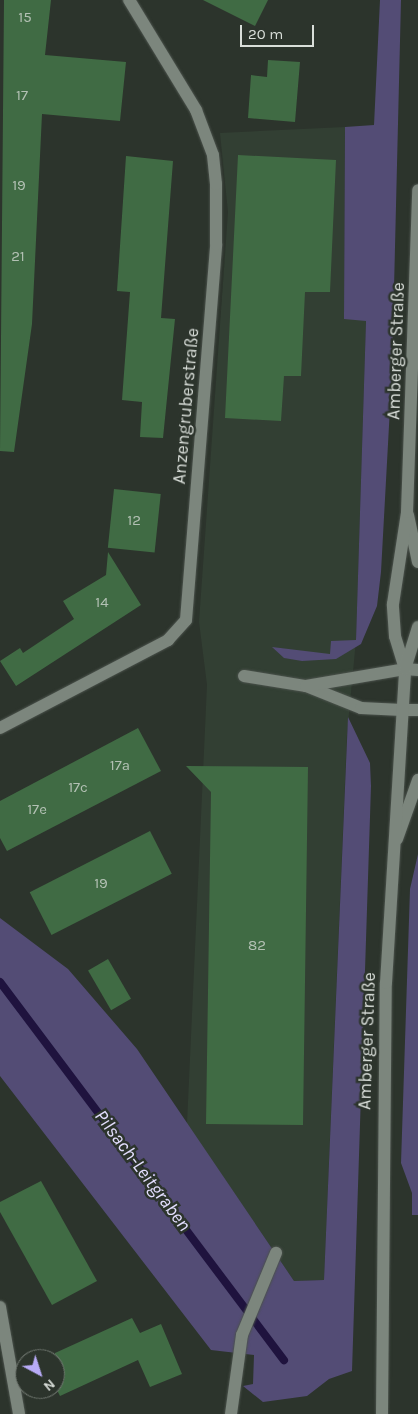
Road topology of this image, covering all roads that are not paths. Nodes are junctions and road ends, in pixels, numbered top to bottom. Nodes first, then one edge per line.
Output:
1 (130, 0) edge
2 (418, 190) edge
3 (407, 512) junction
4 (418, 562) edge
5 (418, 627) edge
6 (412, 669) edge
7 (244, 676) dead end
8 (306, 686) junction
9 (402, 710) junction
10 (418, 710) edge
11 (0, 728) edge
12 (418, 780) edge
13 (393, 851) junction
14 (276, 1253) dead end
15 (0, 1307) edge
16 (20, 1414) edge
17 (230, 1414) edge
18 (382, 1414) edge

1 - 11 main road, Anzengruberstraße
2 - 3 main road, Amberger Straße
3 - 4 main road, Amberger Straße
3 - 6 main road, Amberger Straße
5 - 6 main road, Amberger Straße
6 - 8 main road
6 - 9 main road, Amberger Straße
7 - 8 main road
8 - 9 main road
9 - 10 main road
9 - 13 main road, Amberger Straße
12 - 13 main road
13 - 18 main road, Amberger Straße
14 - 17 main road
15 - 16 main road

